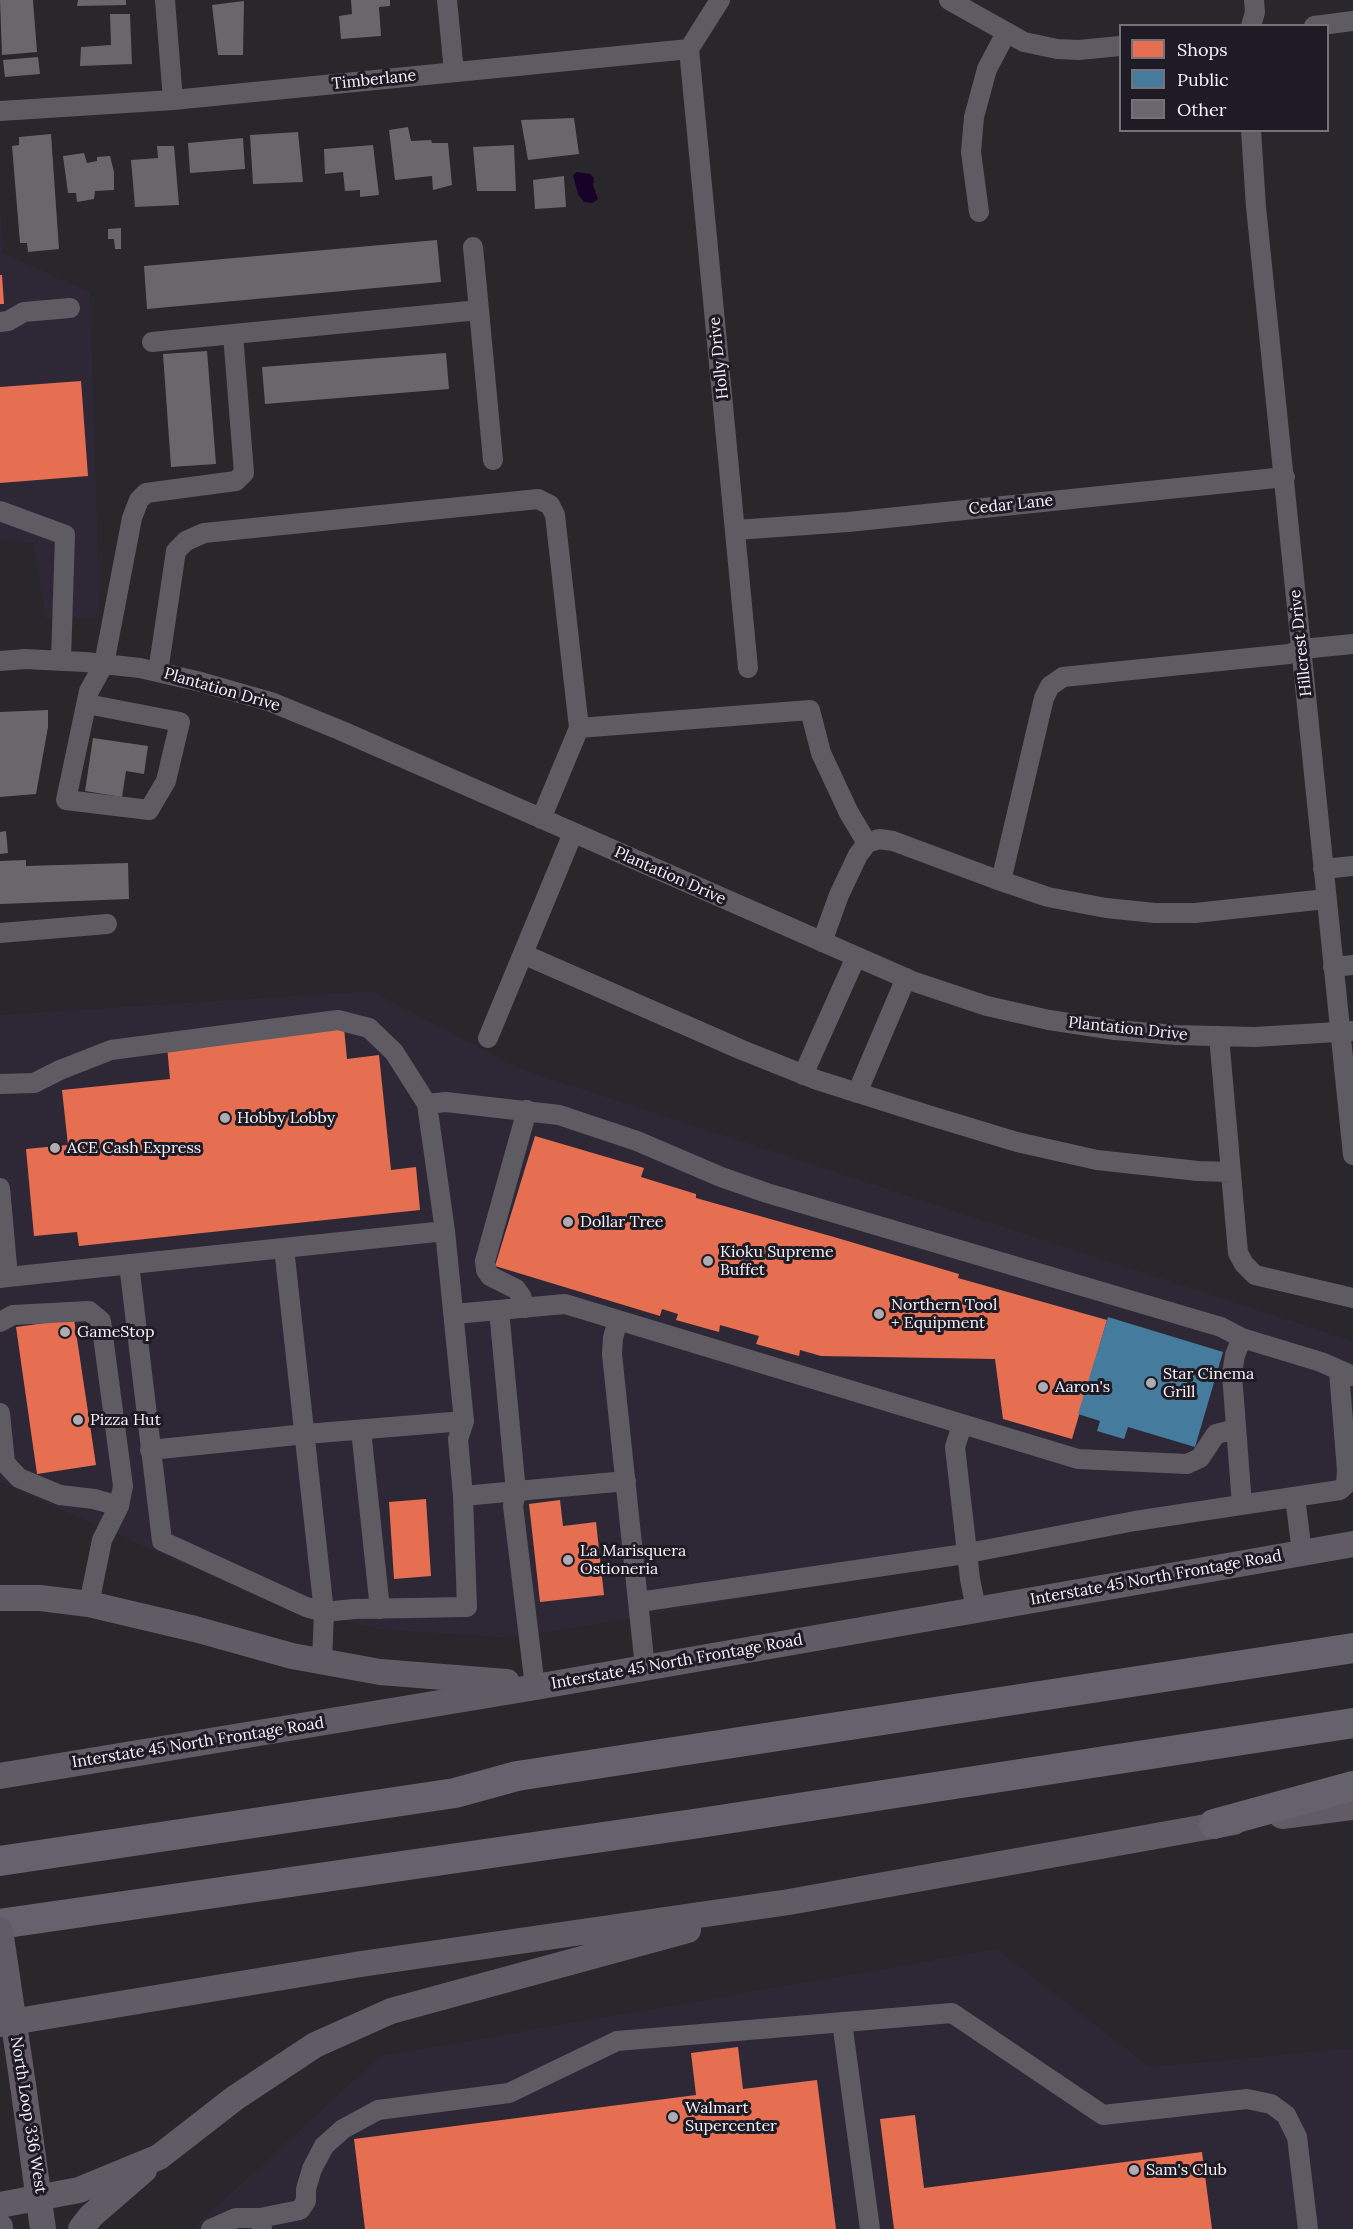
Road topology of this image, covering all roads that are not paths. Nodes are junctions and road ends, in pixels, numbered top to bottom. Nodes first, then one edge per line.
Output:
1 (165, 0) edge
2 (447, 0) edge
3 (720, 0) edge
4 (949, 0) edge
5 (1254, 0) edge
6 (1353, 21) edge
7 (1252, 24) edge
8 (1329, 24) edge
9 (1006, 33) junction
10 (1119, 46) edge
11 (689, 49) junction
12 (454, 72) junction
13 (173, 100) junction
14 (0, 111) edge
15 (1251, 132) edge
16 (979, 212) dead end
17 (473, 247) dead end
18 (70, 308) dead end
19 (479, 310) junction
20 (0, 322) edge
21 (233, 334) junction
22 (152, 342) dead end
23 (493, 460) dead end
24 (1285, 477) junction
25 (0, 510) edge
26 (736, 530) junction
27 (1353, 644) edge
28 (1302, 649) junction
29 (61, 660) junction
30 (0, 661) edge
31 (104, 664) junction
32 (748, 668) dead end
33 (158, 672) junction
34 (87, 704) junction
35 (579, 728) junction
36 (541, 819) junction
37 (573, 833) junction
38 (867, 843) junction
39 (1353, 866) edge
40 (1323, 869) junction
41 (1000, 881) junction
42 (1326, 899) junction
43 (107, 924) dead end
44 (0, 933) edge
45 (822, 942) junction
46 (523, 954) junction
47 (856, 957) junction
48 (1353, 965) edge
49 (1333, 966) junction
50 (906, 978) junction
51 (1346, 1032) edge
52 (1219, 1036) junction
53 (488, 1038) dead end
54 (803, 1075) junction
55 (0, 1084) edge
56 (857, 1093) junction
57 (427, 1104) junction
58 (527, 1110) junction
59 (1353, 1155) edge
60 (1230, 1172) junction
61 (0, 1188) edge
62 (445, 1231) junction
63 (284, 1248) junction
64 (129, 1264) junction
65 (4, 1277) edge
66 (1353, 1298) edge
67 (525, 1308) junction
68 (499, 1310) junction
69 (454, 1314) junction
70 (618, 1320) junction
71 (0, 1322) edge
72 (1242, 1338) junction
73 (1346, 1374) edge
74 (0, 1413) edge
75 (464, 1420) junction
76 (962, 1425) junction
77 (1236, 1429) junction
78 (361, 1430) junction
79 (306, 1434) junction
80 (150, 1450) junction
81 (626, 1481) junction
82 (516, 1492) junction
83 (463, 1496) junction
84 (1295, 1497) junction
85 (1242, 1505) junction
86 (119, 1506) junction
87 (1353, 1544) edge
88 (1302, 1553) junction
89 (967, 1554) junction
90 (0, 1580) edge
91 (0, 1598) edge
92 (40, 1598) junction
93 (639, 1602) junction
94 (89, 1604) junction
95 (380, 1609) junction
96 (976, 1609) junction
97 (324, 1612) junction
98 (1353, 1648) edge
99 (322, 1662) junction
100 (645, 1668) junction
101 (532, 1688) junction
102 (1353, 1723) edge
103 (0, 1776) edge
104 (1353, 1786) edge
105 (1353, 1807) edge
106 (1214, 1824) junction
107 (0, 1861) edge
108 (789, 1902) junction
109 (0, 1924) edge
110 (0, 1930) edge
111 (842, 2022) junction
112 (0, 2024) edge
113 (159, 2157) junction
114 (40, 2197) junction
115 (0, 2205) edge
116 (261, 2224) edge
117 (44, 2229) edge
118 (81, 2229) edge
119 (211, 2229) edge
120 (870, 2229) edge
121 (1308, 2229) edge

1 - 13 street
2 - 12 street
3 - 11 street
4 - 9 street
5 - 7 street
6 - 8 street
9 - 10 street
9 - 16 street
11 - 12 street, Timberlane
11 - 26 street, Holly Drive
12 - 13 street, Timberlane
13 - 14 street, Timberlane
15 - 24 street, Hillcrest Drive
17 - 19 street
18 - 20 street
19 - 21 street
19 - 23 street
21 - 22 street
21 - 31 street
24 - 26 street, Cedar Lane
24 - 28 street, Hillcrest Drive
25 - 29 street
26 - 32 street, Holly Drive
27 - 28 street
28 - 40 street, Hillcrest Drive
28 - 41 street
29 - 30 street, Plantation Drive
29 - 31 street, Plantation Drive
31 - 33 street, Plantation Drive
31 - 34 street
33 - 35 street
33 - 36 street, Plantation Drive
34 - 34 street
35 - 36 street
35 - 38 street
36 - 37 street, Plantation Drive
37 - 45 street, Plantation Drive
37 - 46 street
38 - 41 street
38 - 45 street
39 - 40 street
40 - 42 street, Hillcrest Drive
41 - 42 street
42 - 49 street, Hillcrest Drive
43 - 44 street
45 - 47 street, Plantation Drive
46 - 53 street
46 - 54 street
47 - 50 street, Plantation Drive
47 - 54 street
48 - 49 street
49 - 51 street, Hillcrest Drive
50 - 52 street, Plantation Drive
50 - 56 street
51 - 52 street, Plantation Drive
51 - 59 street, Hillcrest Drive
52 - 60 street
54 - 56 street
55 - 57 street
56 - 60 street
57 - 58 street
57 - 62 street
58 - 67 street
58 - 72 street
60 - 66 street
61 - 65 street
62 - 63 street
62 - 69 street
63 - 64 street
63 - 79 street
64 - 65 street
64 - 80 street
67 - 68 street
67 - 70 street
68 - 69 street
68 - 82 street
69 - 75 street
70 - 76 street
70 - 81 street
71 - 86 street
72 - 73 street
72 - 77 street
73 - 84 street
74 - 86 street
75 - 78 street
75 - 83 street
76 - 77 street
76 - 89 street
77 - 85 street
78 - 79 street
78 - 95 street
79 - 80 street
79 - 97 street
80 - 97 street
81 - 82 street
81 - 93 street
82 - 83 street
82 - 101 street
83 - 95 street
84 - 85 street
84 - 88 street
85 - 89 street
86 - 94 street
87 - 88 main road, Interstate 45 North Frontage Road
88 - 96 main road, Interstate 45 North Frontage Road
89 - 93 street
89 - 96 street
90 - 92 main road
91 - 92 main road
92 - 94 main road
93 - 100 street
94 - 99 main road
95 - 97 street
96 - 100 main road, Interstate 45 North Frontage Road
97 - 99 street
98 - 107 highway
99 - 101 main road
100 - 101 main road, Interstate 45 North Frontage Road
101 - 103 main road, Interstate 45 North Frontage Road
102 - 109 highway
104 - 106 highway
105 - 106 main road
106 - 108 main road
108 - 112 main road
108 - 113 main road
110 - 114 main road, North Loop 336 West, bridge
111 - 116 street
111 - 120 street
111 - 121 street
113 - 114 main road
113 - 118 main road
114 - 115 main road
114 - 117 main road, North Loop 336 West
116 - 119 street

